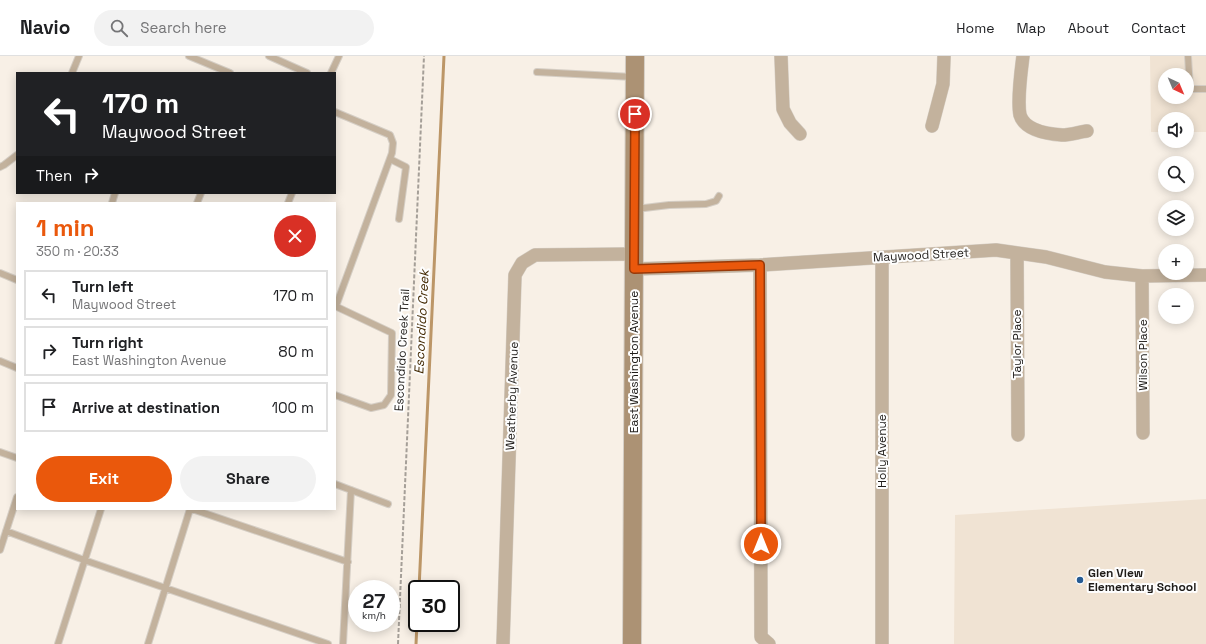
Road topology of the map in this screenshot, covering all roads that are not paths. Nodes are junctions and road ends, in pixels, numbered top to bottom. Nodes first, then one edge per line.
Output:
1 (79, 56) edge
2 (189, 56) edge
3 (269, 56) edge
4 (339, 56) edge
5 (635, 56) edge
6 (781, 56) edge
7 (944, 56) edge
8 (1023, 56) edge
9 (1188, 56) edge
10 (72, 72) edge
11 (228, 72) edge
12 (305, 72) edge
13 (331, 72) edge
14 (537, 72) dead end
15 (635, 77) junction
16 (1206, 88) edge
17 (336, 112) edge
18 (932, 126) dead end
19 (1087, 131) dead end
20 (800, 134) dead end
21 (16, 156) edge
22 (390, 159) junction
23 (0, 167) edge
24 (719, 196) dead end
25 (634, 210) junction
26 (399, 219) dead end
27 (1017, 253) junction
28 (882, 257) junction
29 (634, 262) junction
30 (760, 265) junction
31 (0, 273) edge
32 (1206, 275) edge
33 (1142, 276) junction
34 (16, 280) edge
35 (336, 303) edge
36 (336, 306) edge
37 (0, 361) edge
38 (16, 368) edge
39 (336, 395) edge
40 (1143, 433) dead end
41 (1018, 435) dead end
42 (0, 452) edge
43 (16, 458) edge
44 (336, 484) edge
45 (351, 490) junction
46 (16, 500) edge
47 (388, 504) dead end
48 (101, 510) edge
49 (191, 510) edge
50 (194, 510) edge
51 (6, 530) junction
52 (0, 550) edge
53 (84, 560) junction
54 (348, 562) junction
55 (165, 587) junction
56 (58, 644) edge
57 (148, 644) edge
58 (328, 644) edge
59 (342, 644) edge
60 (503, 644) edge
61 (632, 644) edge
62 (769, 644) edge
63 (882, 644) edge

1 - 10 lane
2 - 11 lane
3 - 12 lane
4 - 13 lane
5 - 15 main road, East Washington Avenue
6 - 20 street
7 - 18 street
8 - 19 street
9 - 16 lane
14 - 15 lane
15 - 25 main road, East Washington Avenue
17 - 22 lane
21 - 23 lane
22 - 26 lane
22 - 35 lane
24 - 25 lane
25 - 29 main road, East Washington Avenue
27 - 28 street, Maywood Street
27 - 33 street, Maywood Street
27 - 41 street, Taylor Place
28 - 30 street, Maywood Street
28 - 63 street, Holly Avenue
29 - 30 street, Maywood Street
29 - 60 street, Weatherby Avenue
29 - 61 main road, East Washington Avenue
30 - 62 street
31 - 34 lane
32 - 33 street, Maywood Street
33 - 40 street, Wilson Place
36 - 39 lane
37 - 38 lane
42 - 43 lane
44 - 45 lane
45 - 47 lane
45 - 54 lane
46 - 51 lane
48 - 53 lane
49 - 55 lane
50 - 54 lane
51 - 52 lane
51 - 53 lane
53 - 55 lane
53 - 56 lane
54 - 59 lane
55 - 57 lane
55 - 58 lane

